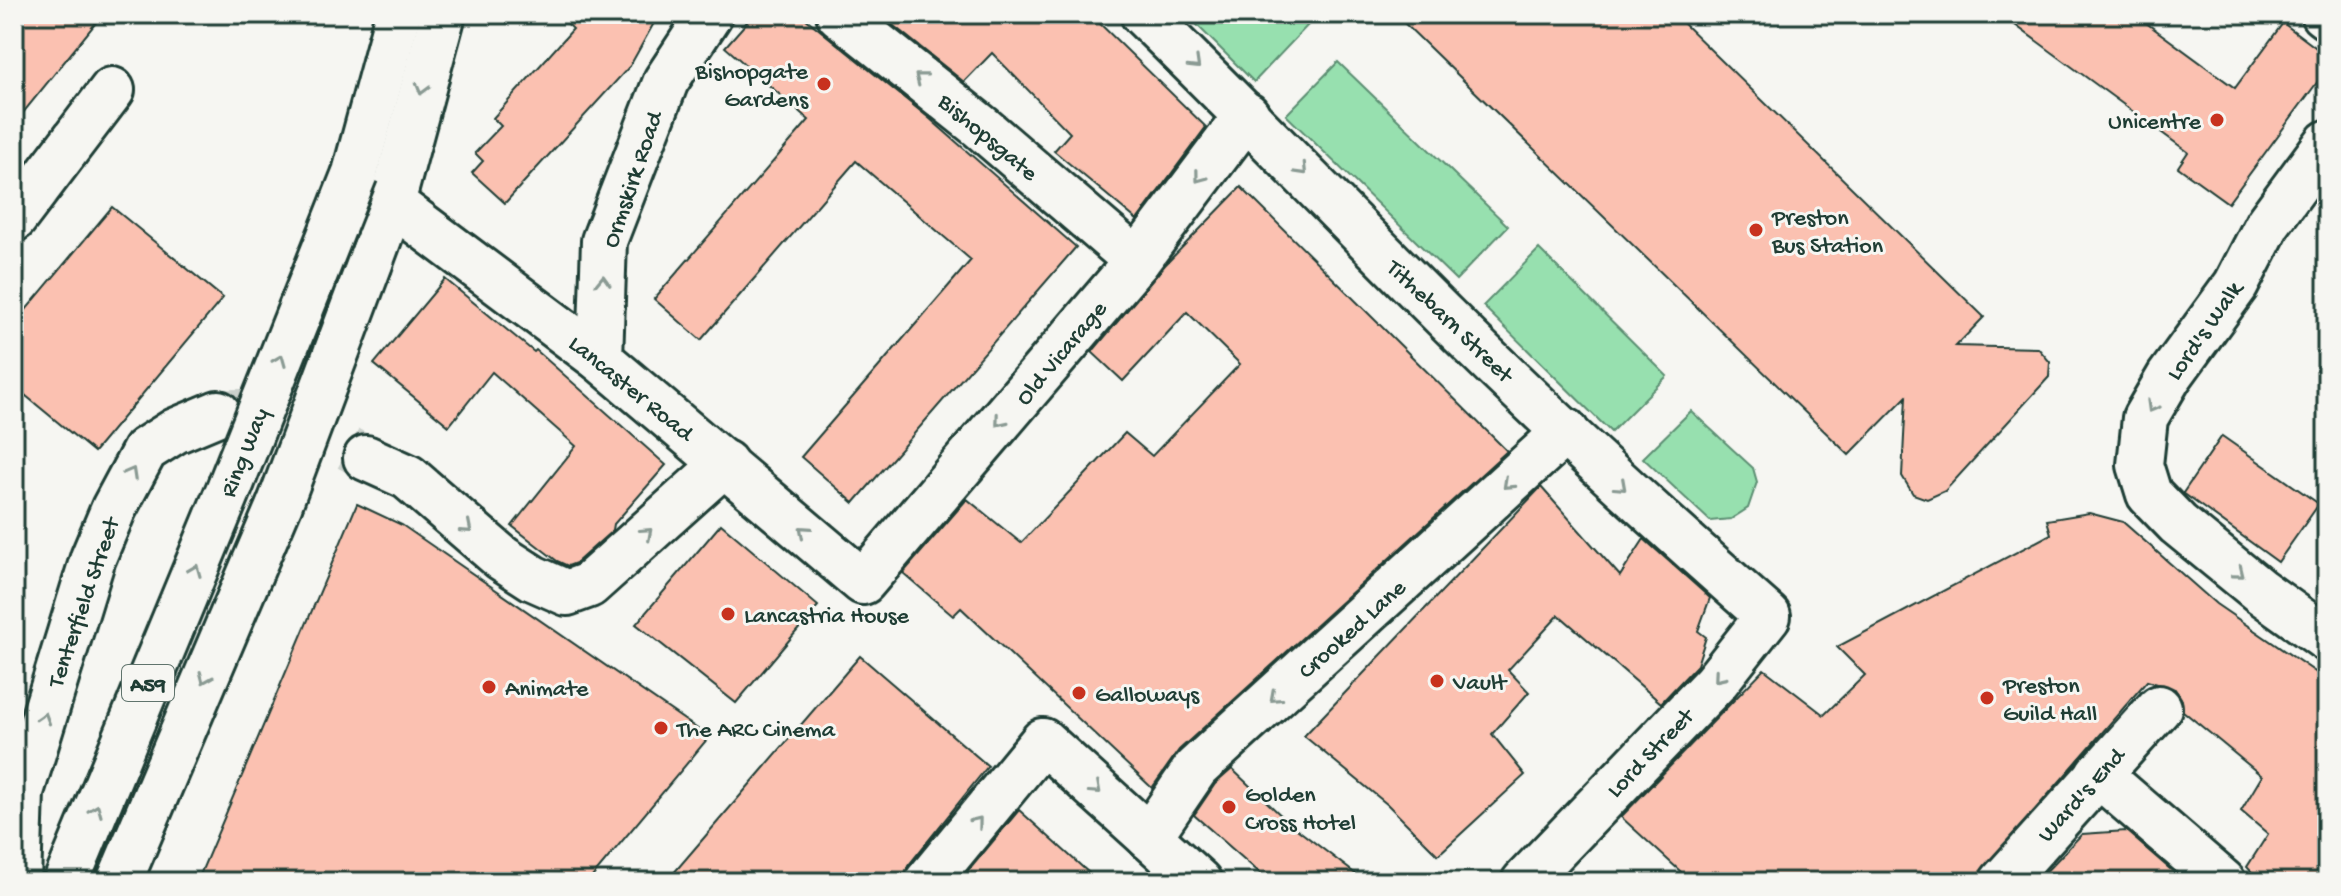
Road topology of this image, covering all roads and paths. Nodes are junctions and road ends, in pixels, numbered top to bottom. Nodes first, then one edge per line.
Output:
1 (398, 14) edge
2 (443, 14) edge
3 (710, 14) edge
4 (839, 14) edge
5 (1143, 14) edge
6 (112, 90) dead end
7 (1247, 115) junction
8 (2327, 143) edge
9 (392, 203) junction
10 (15, 217) edge
11 (1137, 261) junction
12 (600, 359) junction
13 (218, 413) tunnel mouth
14 (1566, 431) junction
15 (366, 458) tunnel mouth
16 (725, 463) junction
17 (863, 582) joint
18 (1768, 616) joint
19 (2322, 625) edge
20 (2159, 708) dead end
21 (2098, 774) junction
22 (17, 794) edge
23 (1149, 837) junction
24 (18, 882) edge
25 (66, 882) edge
26 (119, 882) edge
27 (927, 882) edge
28 (1199, 882) edge
29 (1524, 882) edge
30 (2002, 882) edge
31 (2223, 882) edge

25 -> 1 main road, Ring Way / A59, bridge
2 -> 9 main road, A59
12 -> 3 main road, Ormskirk Road
11 -> 4 main road, Bishopsgate
5 -> 7 main road, Tithebarn Street
6 - 10 main road
7 -> 11 main road, Old Vicarage
7 -> 14 main road, Tithebarn Street
8 -> 19 main road, Lord's Walk
9 - 12 main road, Lancaster Road
9 -> 26 main road, A59, bridge
11 -> 17 main road, Old Vicarage
12 - 16 main road, Lancaster Road
22 -> 13 main road, Tenterfield Street
14 -> 18 main road, Tithebarn Street
14 -> 23 main road, Crooked Lane
15 -> 16 main road
17 -> 16 main road, Lancaster Road
18 -> 29 main road, Lord Street
20 - 21 main road, Ward's End
21 - 30 main road, Ward's End
21 - 31 main road
22 - 24 main road, Tenterfield Street
27 -> 23 main road
23 - 28 main road

